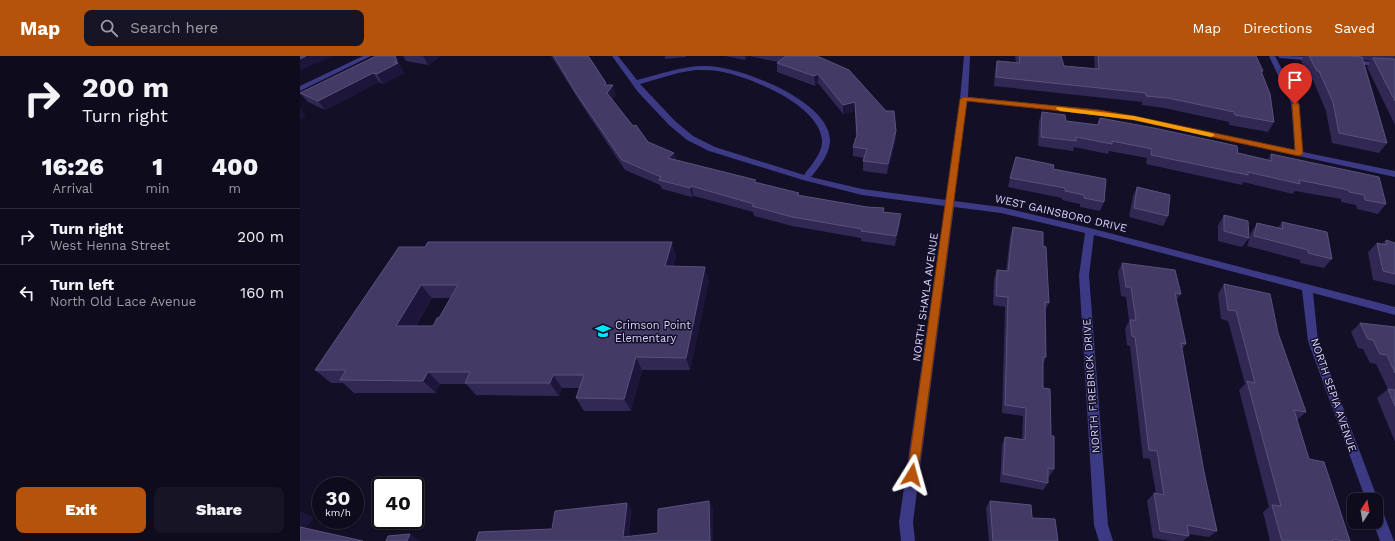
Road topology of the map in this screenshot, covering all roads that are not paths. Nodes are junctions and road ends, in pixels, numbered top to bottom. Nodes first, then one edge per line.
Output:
1 (368, 56) edge
2 (615, 56) edge
3 (967, 56) edge
4 (1272, 56) edge
5 (1280, 56) edge
6 (1326, 60) edge
7 (1341, 61) edge
8 (1395, 66) edge
9 (636, 83) junction
10 (300, 89) edge
11 (964, 99) junction
12 (1299, 154) junction
13 (1395, 174) edge
14 (806, 178) junction
15 (949, 203) junction
16 (1090, 231) junction
17 (1306, 288) junction
18 (1395, 312) edge
19 (1369, 493) edge
20 (1382, 529) edge
21 (908, 541) edge
22 (1106, 541) edge
23 (1387, 541) edge

1 - 10 street
2 - 9 street, WEST GAINSBORO DRIVE
3 - 11 street, NORTH SHAYLA AVENUE
4 - 12 street
5 - 6 street
7 - 8 street
9 - 14 street, WEST GAINSBORO DRIVE
9 - 14 street
11 - 12 street
11 - 15 street, NORTH SHAYLA AVENUE
12 - 13 street
14 - 15 street, WEST GAINSBORO DRIVE
15 - 16 street, WEST GAINSBORO DRIVE
15 - 21 street, NORTH SHAYLA AVENUE
16 - 17 street, WEST GAINSBORO DRIVE
16 - 22 street, NORTH FIREBRICK DRIVE
17 - 18 street, WEST GAINSBORO DRIVE
17 - 19 street, NORTH SEPIA AVENUE
20 - 23 street

